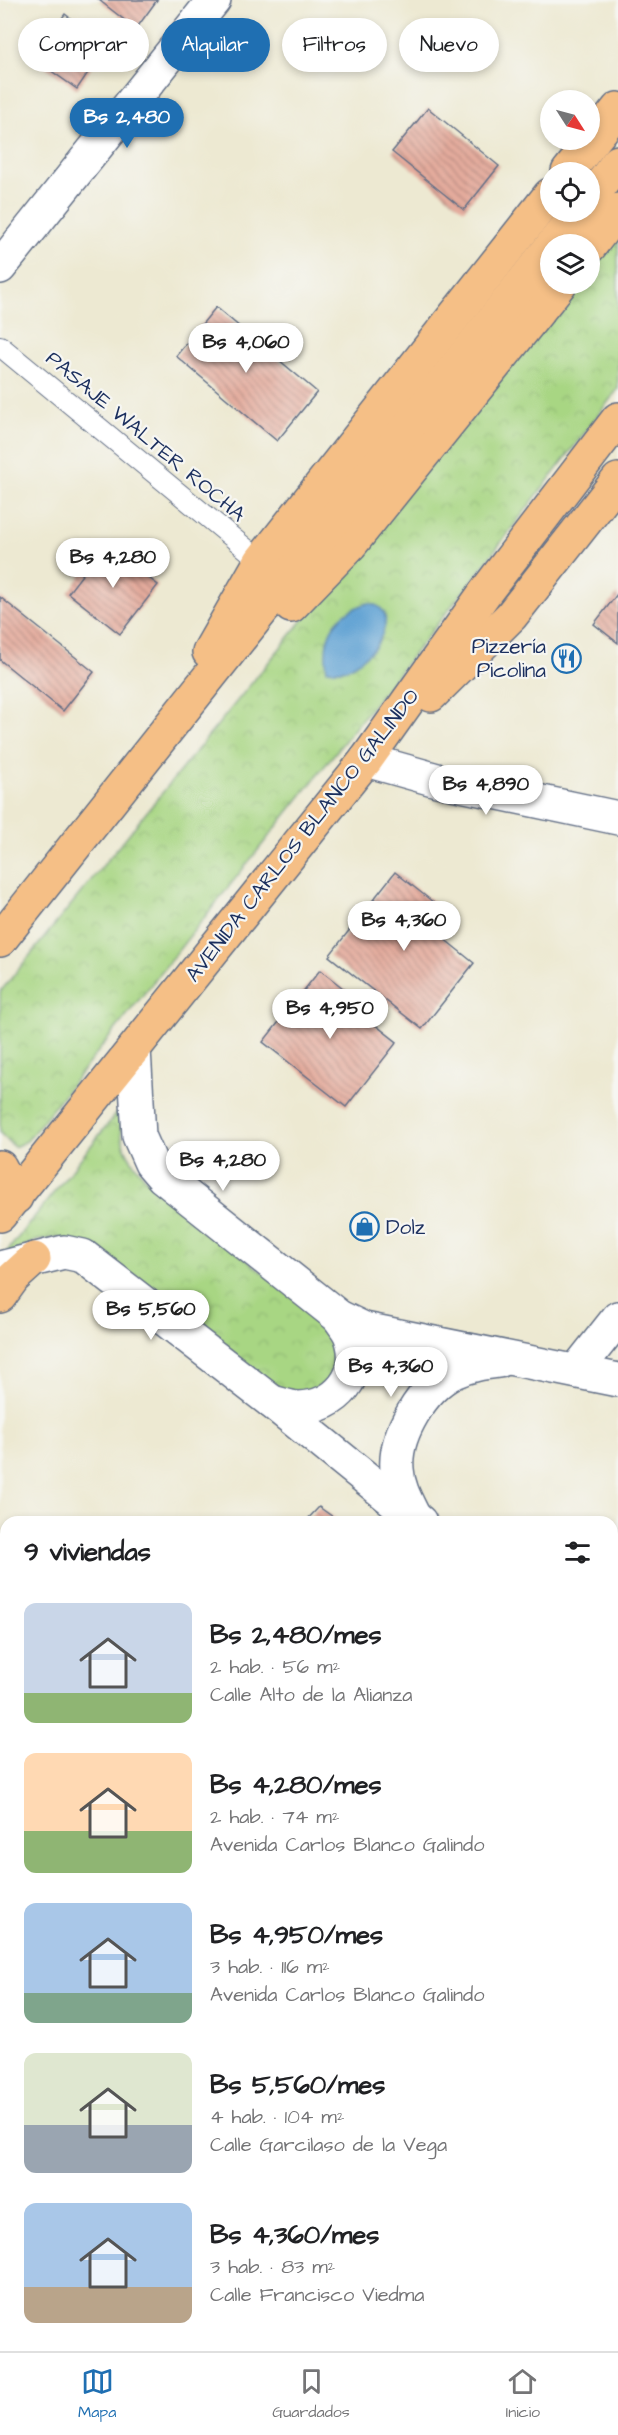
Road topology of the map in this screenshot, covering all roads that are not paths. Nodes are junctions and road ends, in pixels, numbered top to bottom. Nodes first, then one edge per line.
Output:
1 (214, 0) edge
2 (618, 109) edge
3 (576, 162) edge
4 (618, 162) edge
5 (600, 186) edge
6 (540, 208) edge
7 (618, 210) edge
8 (571, 222) edge
9 (561, 234) edge
10 (599, 234) edge
11 (540, 261) edge
12 (0, 267) edge
13 (552, 294) edge
14 (0, 346) edge
15 (618, 420) edge
16 (618, 480) edge
17 (261, 561) junction
18 (156, 745) junction
19 (366, 760) junction
20 (618, 818) edge
21 (0, 940) edge
22 (134, 1049) junction
23 (0, 1167) edge
24 (8, 1206) edge
25 (34, 1259) junction
26 (0, 1268) edge
27 (0, 1296) edge
28 (339, 1317) junction
29 (618, 1318) edge
30 (512, 1359) junction
31 (576, 1371) junction
32 (618, 1380) edge
33 (272, 1402) junction
34 (413, 1516) edge
35 (416, 1516) edge

1 - 12 street
2 - 3 main road
4 - 5 main road
6 - 17 main road
7 - 10 main road
8 - 9 main road
11 - 18 main road
13 - 18 main road
14 - 17 lane, PASAJE WALTER ROCHA
15 - 19 main road, AVENIDA CARLOS BLANCO GALINDO
16 - 19 main road
17 - 18 main road
18 - 21 main road
19 - 20 street
19 - 22 main road, AVENIDA CARLOS BLANCO GALINDO
22 - 24 main road, AVENIDA CARLOS BLANCO GALINDO
22 - 28 street
23 - 24 main road
25 - 26 street
25 - 27 main road
25 - 33 street
28 - 30 street
28 - 33 street
29 - 31 street
30 - 31 street
30 - 35 street
31 - 32 street
33 - 34 street

